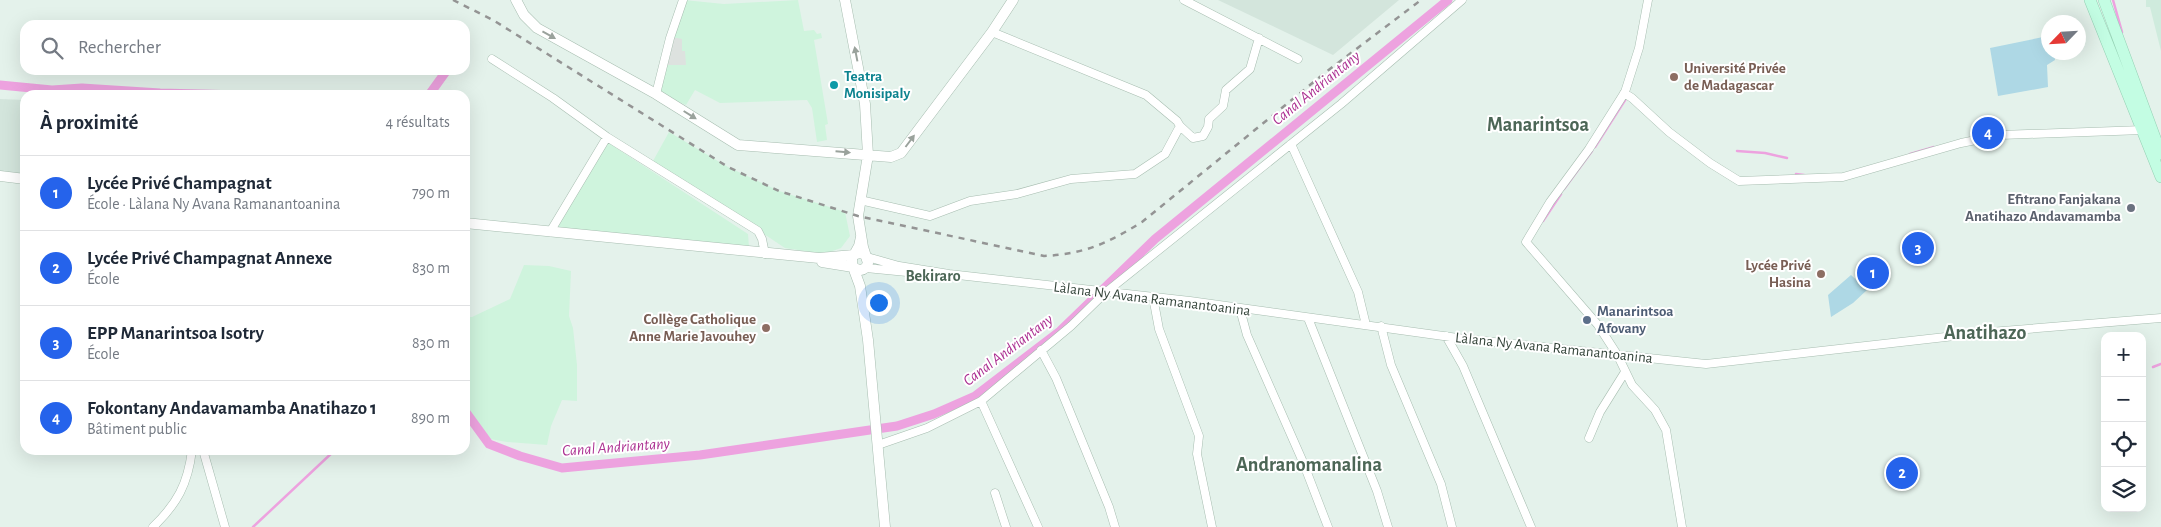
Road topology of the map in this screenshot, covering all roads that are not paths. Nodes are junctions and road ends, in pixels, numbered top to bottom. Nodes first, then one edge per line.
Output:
1 (516, 0) edge
2 (683, 0) edge
3 (845, 0) edge
4 (1013, 0) edge
5 (1184, 0) edge
6 (1462, 0) edge
7 (1648, 0) edge
8 (2090, 0) edge
9 (2104, 0) edge
10 (992, 32) junction
11 (1259, 38) junction
12 (492, 59) dead end
13 (1298, 59) dead end
14 (1624, 93) junction
15 (656, 94) junction
16 (1180, 126) junction
17 (2152, 128) edge
18 (607, 137) junction
19 (1291, 144) junction
20 (868, 154) junction
21 (2161, 154) edge
22 (0, 176) edge
23 (2161, 176) edge
24 (20, 178) edge
25 (860, 200) junction
26 (470, 223) edge
27 (550, 232) junction
28 (861, 237) junction
29 (764, 254) junction
30 (777, 255) junction
31 (854, 255) junction
32 (867, 257) junction
33 (853, 267) junction
34 (866, 268) junction
35 (948, 274) junction
36 (860, 286) junction
37 (1106, 292) junction
38 (1153, 297) junction
39 (1240, 309) junction
40 (1308, 318) junction
41 (2161, 318) edge
42 (1366, 325) junction
43 (1381, 326) junction
44 (1446, 336) junction
45 (1040, 350) junction
46 (1618, 356) junction
47 (1625, 372) junction
48 (981, 401) junction
49 (1589, 438) dead end
50 (878, 445) junction
51 (191, 455) edge
52 (204, 455) edge
53 (995, 493) dead end
54 (153, 527) edge
55 (224, 527) edge
56 (885, 527) edge
57 (1006, 527) edge
58 (1038, 527) edge
59 (1115, 527) edge
60 (1212, 527) edge
61 (1328, 527) edge
62 (1388, 527) edge
63 (1452, 527) edge
64 (1531, 527) edge
65 (1682, 527) edge

1 -> 15 street
2 - 15 street
20 -> 3 street
4 - 10 street
5 - 11 street
6 - 19 street
7 - 14 street
8 - 17 main road
9 - 17 main road
10 - 16 street
20 -> 10 street
11 - 13 street
11 - 16 street
12 - 18 street
14 - 17 street
14 - 46 street
15 -> 20 street
16 - 25 street
17 - 21 main road
17 - 23 main road
18 - 27 street
18 - 29 street
19 - 37 street
19 - 42 street
20 - 25 street
22 - 24 street
25 - 28 street
26 - 27 street
27 - 29 street
28 - 31 street
28 - 32 street
29 - 30 street
30 - 31 street
30 - 33 street
31 - 32 street
31 - 33 street
32 - 34 street
32 - 35 street
33 - 34 street
33 - 36 street
34 - 35 street
34 - 36 street
35 - 37 street, Làlana Ny Avana Ramanantoanina
36 - 50 street
37 - 38 street, Làlana Ny Avana Ramanantoanina
37 - 45 street
38 - 39 street, Làlana Ny Avana Ramanantoanina
38 - 60 street
39 - 40 street, Làlana Ny Avana Ramanantoanina
39 - 61 street
40 - 42 street, Làlana Ny Avana Ramanantoanina
40 - 62 street
41 - 46 street, Làlana Ny Avana Ramanantoanina
42 - 43 street, Làlana Ny Avana Ramanantoanina
43 - 44 street, Làlana Ny Avana Ramanantoanina
43 - 63 street
44 - 46 street, Làlana Ny Avana Ramanantoanina
44 - 64 street
45 - 48 street
45 - 59 street
46 - 47 street
47 - 49 street
47 - 65 street
48 - 50 street
48 - 58 street
50 - 56 street
51 - 54 street
52 - 55 street
53 - 57 street

